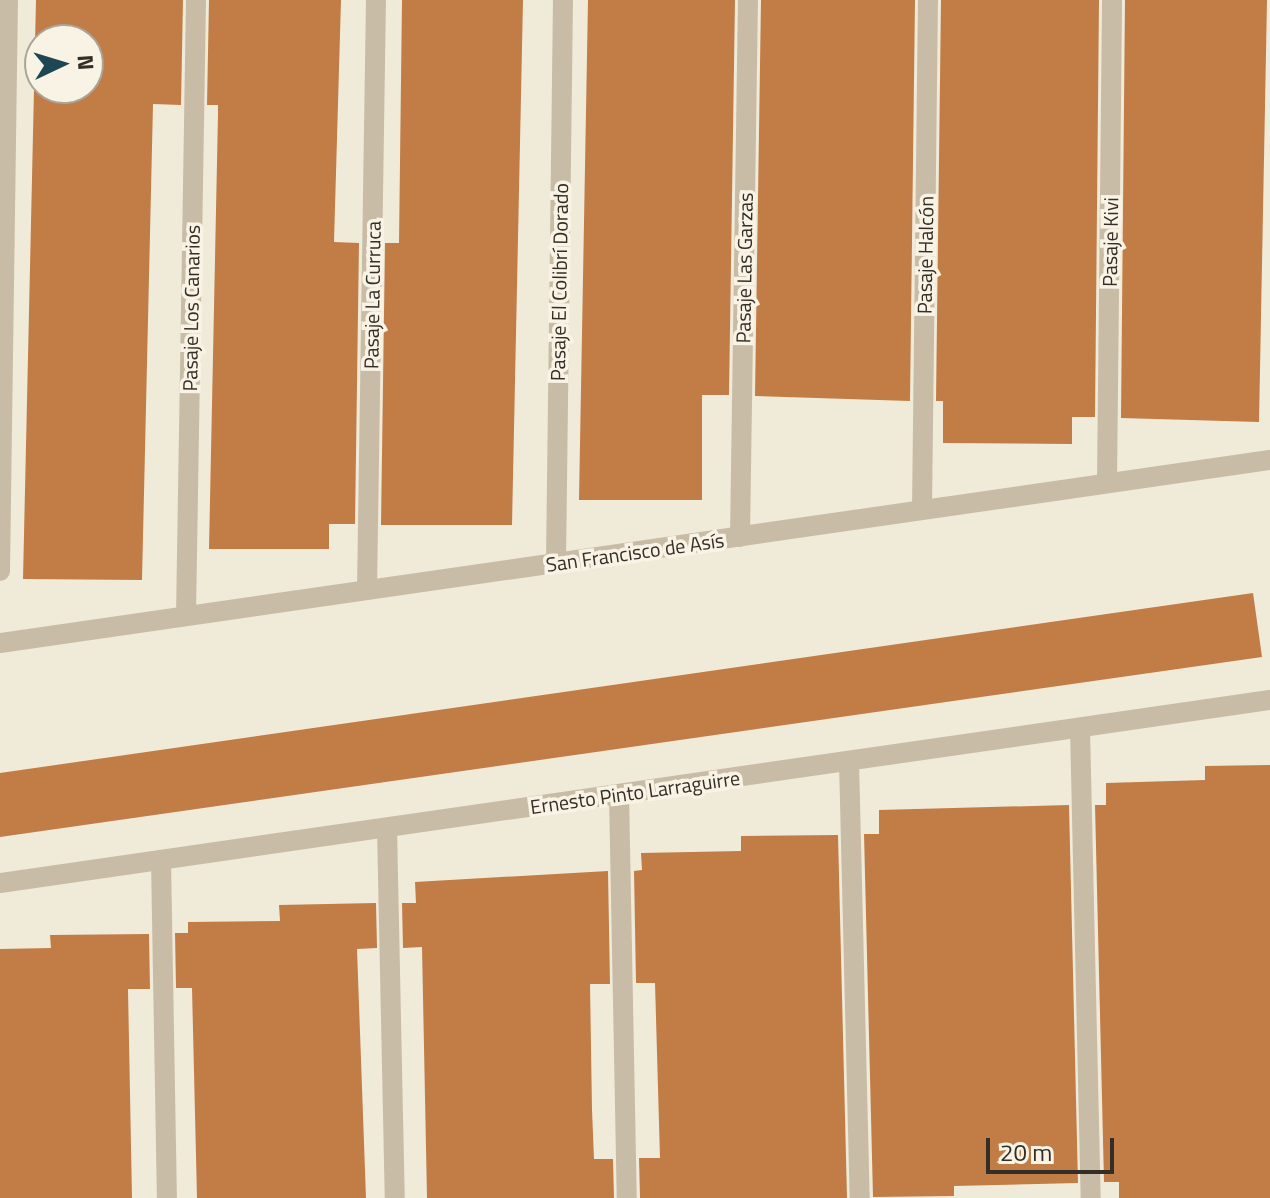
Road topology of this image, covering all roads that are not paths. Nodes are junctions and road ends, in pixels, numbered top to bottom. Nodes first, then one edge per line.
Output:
1 (8, 0) edge
2 (196, 0) edge
3 (376, 0) edge
4 (563, 0) edge
5 (748, 0) edge
6 (928, 0) edge
7 (1112, 0) edge
8 (1270, 460) edge
9 (1107, 483) junction
10 (922, 510) junction
11 (740, 537) junction
12 (556, 563) junction
13 (0, 571) edge
14 (367, 590) junction
15 (186, 616) junction
16 (0, 643) edge
17 (1270, 700) edge
18 (1080, 728) junction
19 (849, 761) junction
20 (619, 794) junction
21 (387, 828) junction
22 (161, 860) junction
23 (0, 883) edge
24 (167, 1198) edge
25 (395, 1198) edge
26 (627, 1198) edge
27 (860, 1198) edge
28 (1091, 1198) edge

1 - 13 street
2 - 15 street, Pasaje Los Canarios
3 - 14 street, Pasaje La Curruca
4 - 12 street, Pasaje El Colibrí Dorado
5 - 11 street, Pasaje Las Garzas
6 - 10 street, Pasaje Halcón
7 - 9 street, Pasaje Kivi
8 - 9 street, San Francisco de Asís
9 - 10 street, San Francisco de Asís
10 - 11 street, San Francisco de Asís
11 - 12 street, San Francisco de Asís
12 - 14 street, San Francisco de Asís
14 - 15 street, San Francisco de Asís
15 - 16 street, San Francisco de Asís
17 - 18 street, Ernesto Pinto Larraguirre
18 - 19 street, Ernesto Pinto Larraguirre
18 - 28 street
19 - 20 street, Ernesto Pinto Larraguirre
19 - 27 street
20 - 21 street, Ernesto Pinto Larraguirre
20 - 26 street
21 - 22 street, Ernesto Pinto Larraguirre
21 - 25 street
22 - 23 street, Ernesto Pinto Larraguirre
22 - 24 street

